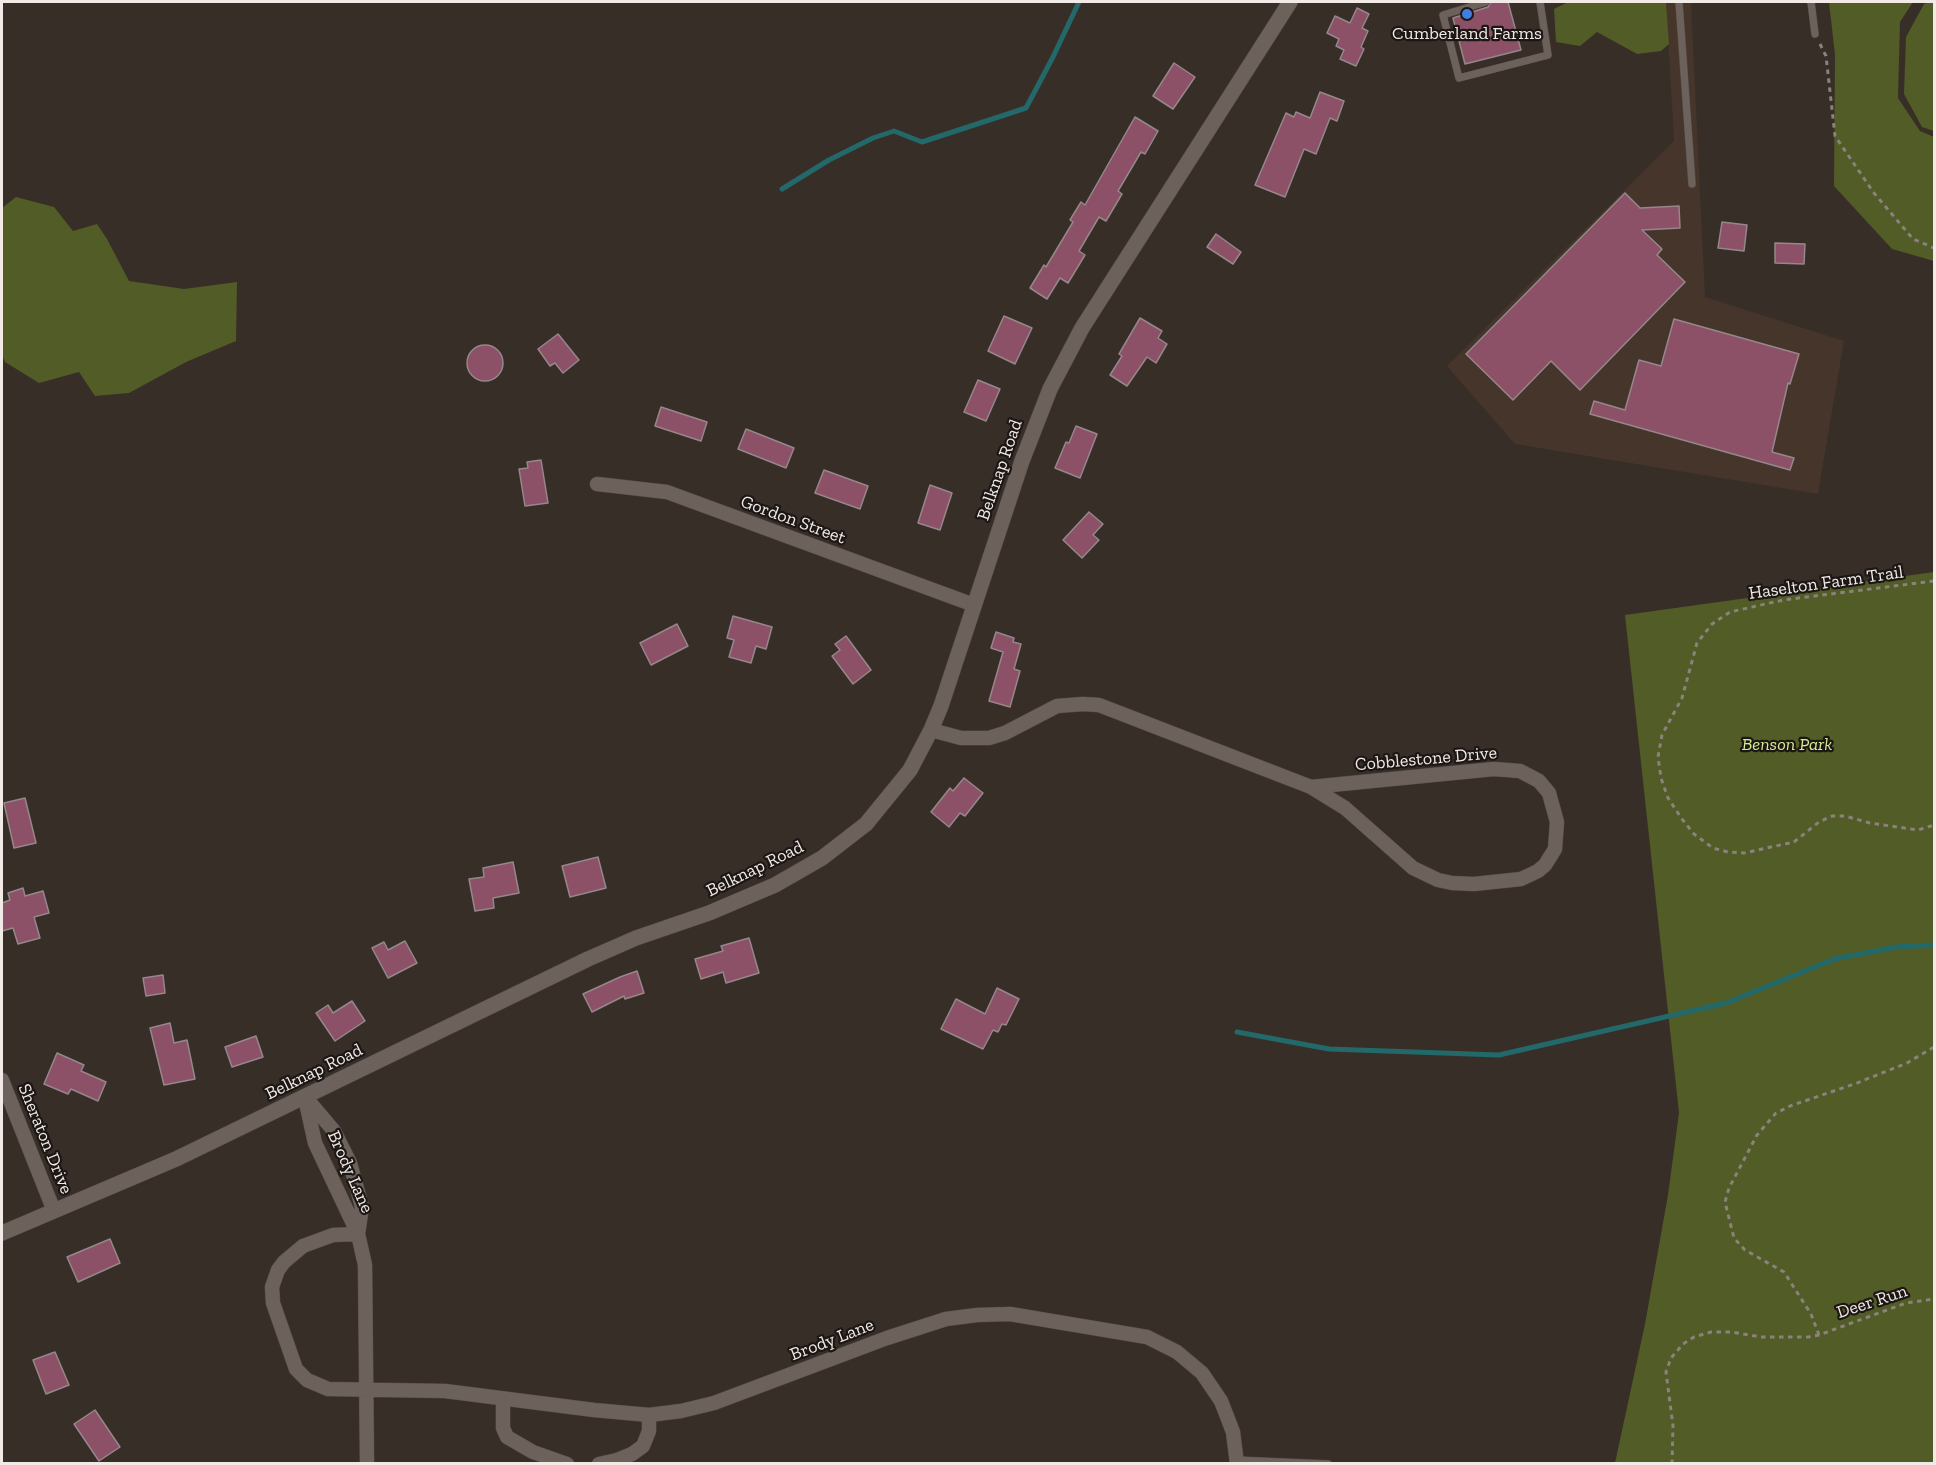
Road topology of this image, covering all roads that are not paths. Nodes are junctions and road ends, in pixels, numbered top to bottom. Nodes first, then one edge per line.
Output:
1 (1290, 2) edge
2 (1486, 2) edge
3 (1540, 2) edge
4 (1679, 2) edge
5 (1811, 2) edge
6 (1815, 34) road end
7 (1692, 184) dead end
8 (597, 484) dead end
9 (974, 605) junction
10 (931, 730) junction
11 (1311, 787) junction
12 (2, 1080) edge
13 (305, 1098) junction
14 (54, 1211) junction
15 (2, 1233) edge
16 (358, 1234) junction
17 (366, 1391) junction
18 (503, 1399) junction
19 (649, 1415) junction
20 (1237, 1462) edge
21 (367, 1464) edge
22 (567, 1464) edge
23 (599, 1464) edge
24 (1328, 1464) edge

1 - 9 street, Belknap Road
2 - 3 lane
4 - 7 lane
5 - 6 lane
8 - 9 street, Gordon Street
9 - 10 street, Belknap Road
10 - 11 street, Cobblestone Drive
10 - 13 street, Belknap Road
11 - 11 street, Cobblestone Drive
12 - 14 street, Sheraton Drive
13 - 14 street, Belknap Road
13 - 16 street, Brody Lane
13 - 16 street, Brody Lane
14 - 15 street, Belknap Road
16 - 17 street, Brody Lane
16 - 17 street
17 - 18 street, Brody Lane
17 - 21 street, Brody Lane
18 - 19 street, Brody Lane
18 - 22 street
19 - 20 street, Brody Lane
19 - 23 street
20 - 24 lane

